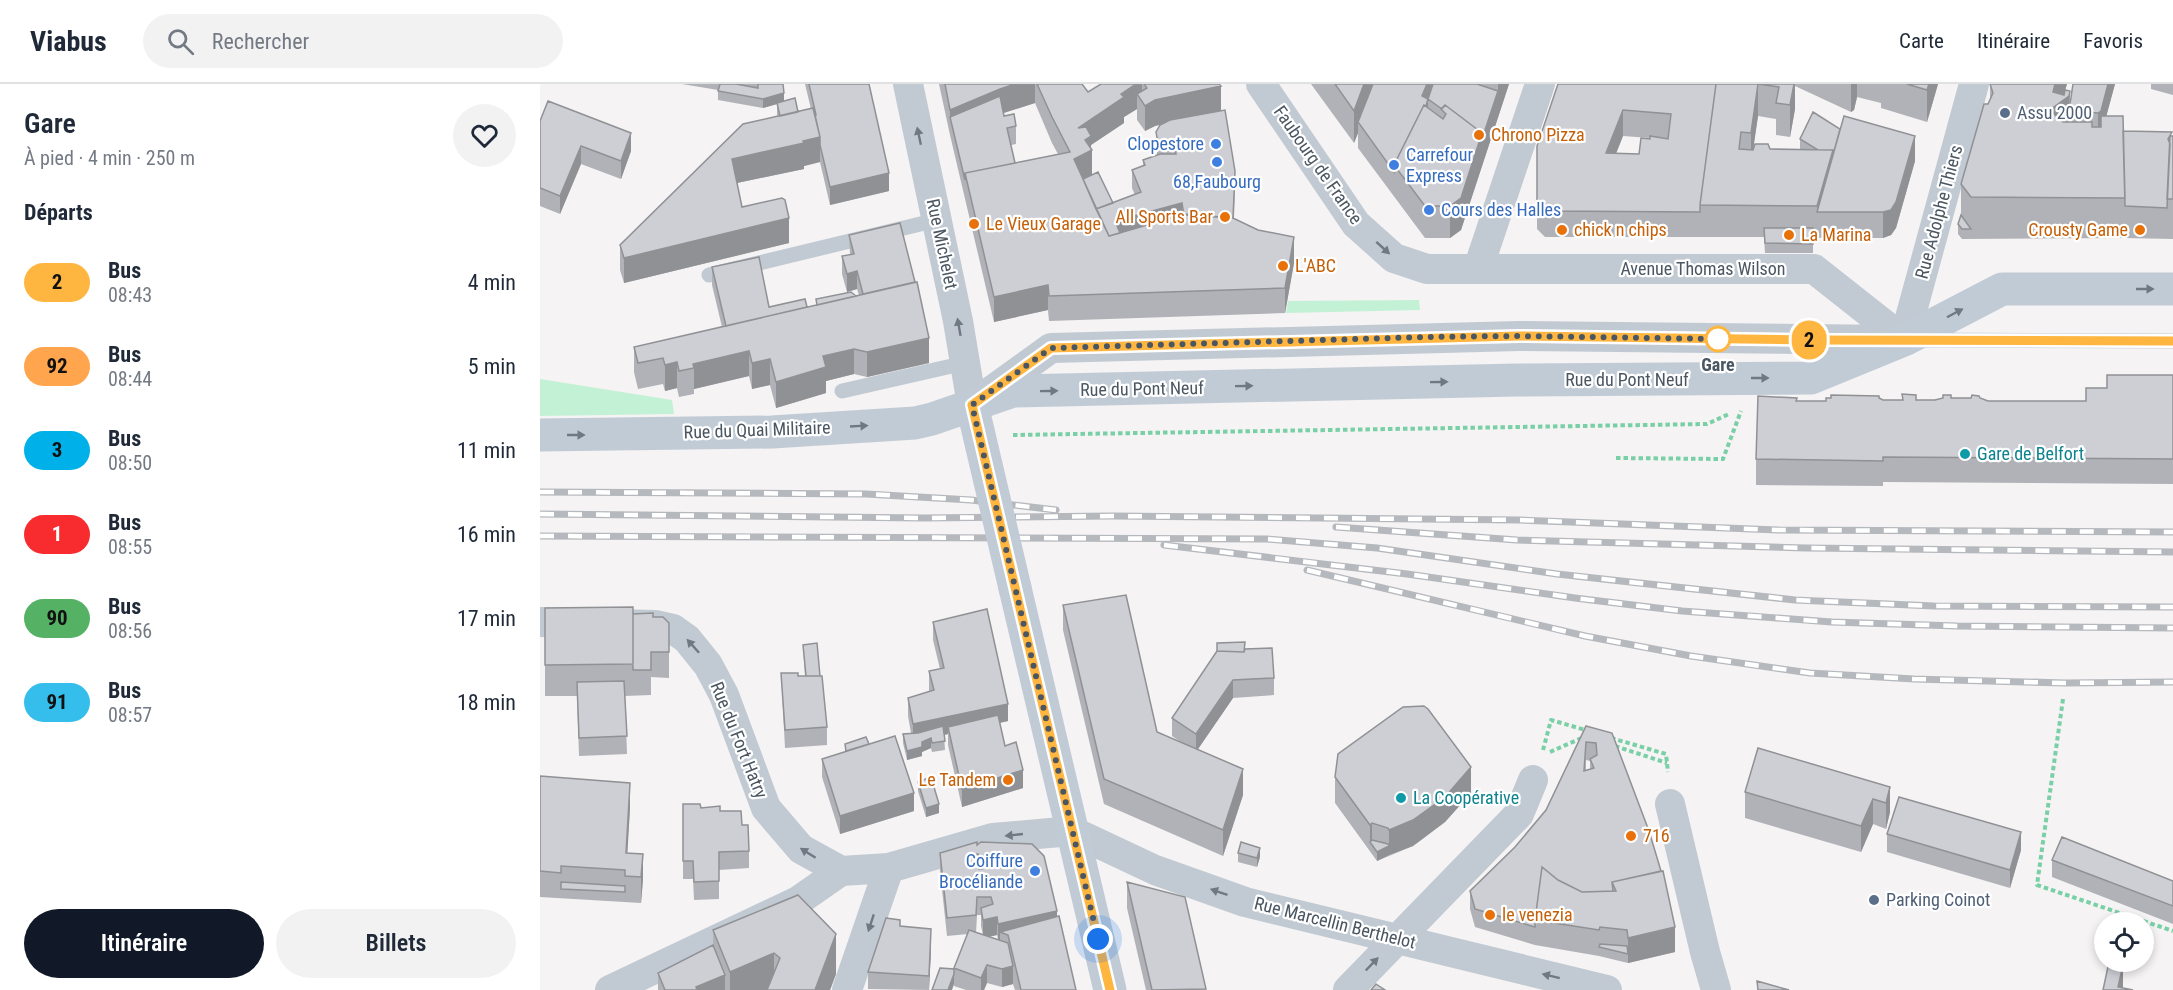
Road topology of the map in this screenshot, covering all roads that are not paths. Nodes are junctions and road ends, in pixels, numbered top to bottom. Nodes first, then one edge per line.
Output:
1 (908, 84) edge
2 (1261, 84) edge
3 (1540, 84) edge
4 (1974, 84) edge
5 (937, 220) junction
6 (1478, 268) junction
7 (709, 275) dead end
8 (2173, 289) edge
9 (1904, 340) junction
10 (2173, 341) edge
11 (965, 363) junction
12 (842, 391) dead end
13 (976, 420) junction
14 (540, 435) edge
15 (540, 622) edge
16 (1537, 768) road end
17 (1670, 804) dead end
18 (1072, 831) junction
19 (889, 868) junction
20 (841, 871) junction
21 (1397, 938) junction
22 (610, 990) edge
23 (848, 990) edge
24 (1110, 990) edge
25 (1348, 990) edge
26 (1607, 990) edge
27 (1716, 990) edge

5 -> 1 street, Rue Michelet
2 -> 6 street, Faubourg de France
3 - 6 street
4 - 9 street, Rue Adolphe Thiers
5 - 7 lane
11 -> 5 street, Rue Michelet
6 - 9 street, Avenue Thomas Wilson
9 -> 8 street
9 - 10 lane
13 -> 9 street, Rue du Pont Neuf
9 - 13 street
11 - 12 lane
11 - 13 street, Rue Michelet
14 -> 13 street, Rue du Quai Militaire
13 - 18 street, bridge
20 -> 15 street, Rue du Fort Hatry
16 - 21 street
17 - 27 street
18 -> 19 street
21 -> 18 street, Rue Marcellin Berthelot
18 - 24 street
19 - 20 street
19 -> 23 street
20 - 22 street
25 -> 21 street
26 -> 21 street, Rue Marcellin Berthelot

